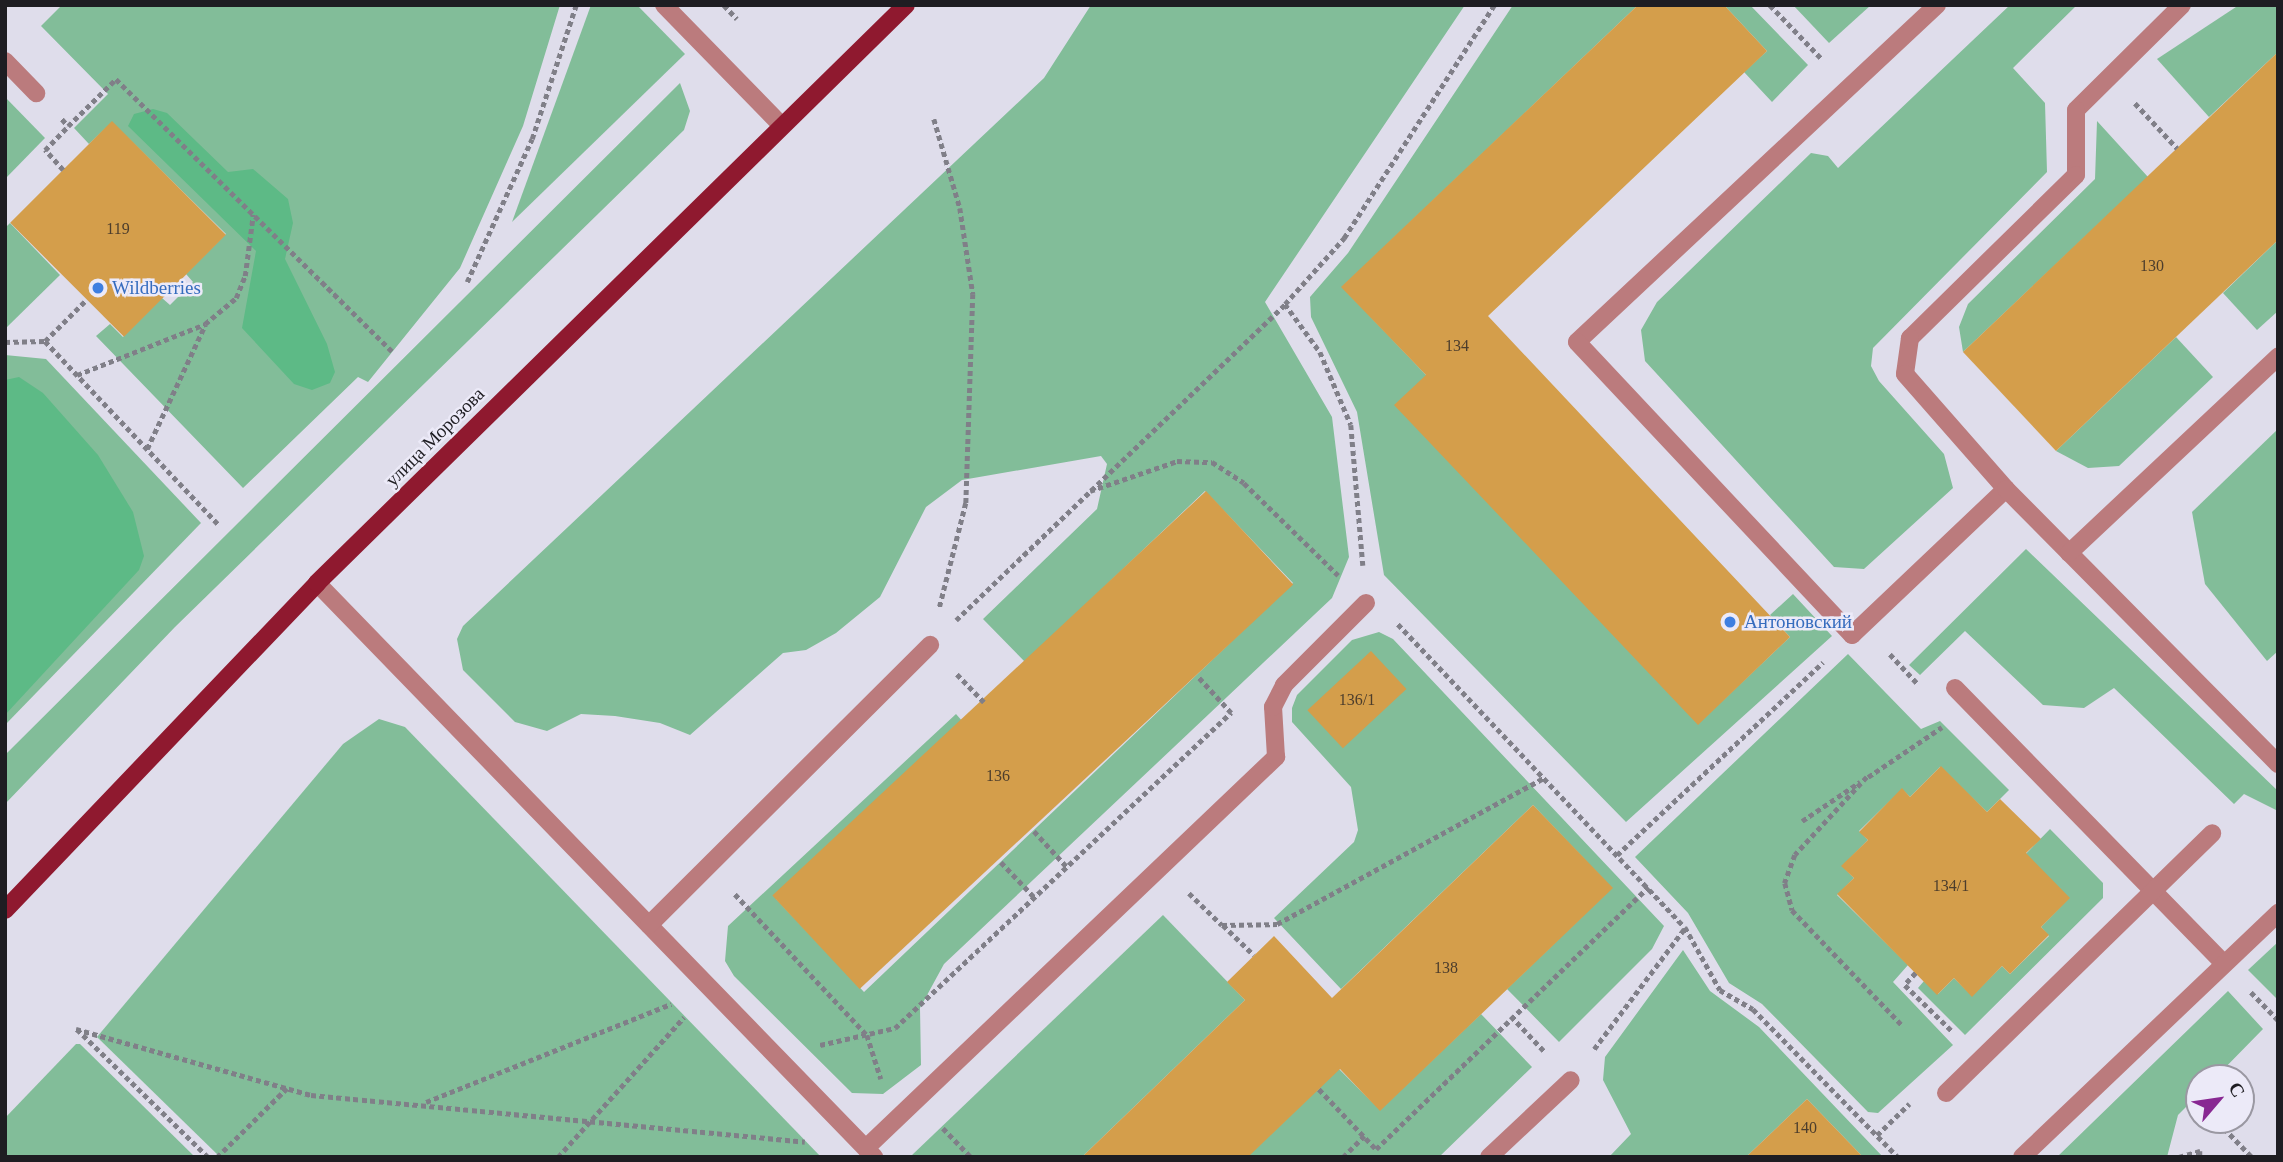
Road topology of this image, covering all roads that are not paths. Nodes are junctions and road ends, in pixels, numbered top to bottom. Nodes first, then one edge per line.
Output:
1 (664, 5) edge
2 (906, 5) edge
3 (1937, 5) edge
4 (2182, 5) edge
5 (5, 61) edge
6 (36, 93) road end
7 (781, 125) junction
8 (2278, 356) edge
9 (2006, 489) junction
10 (2069, 554) junction
11 (317, 583) junction
12 (1366, 603) road end
13 (930, 645) road end
14 (1955, 688) dead end
15 (2278, 764) edge
16 (2212, 833) dead end
17 (2154, 891) junction
18 (5, 910) edge
19 (2278, 913) edge
20 (649, 925) junction
21 (2224, 964) junction
22 (1571, 1080) road end
23 (1946, 1093) dead end
24 (870, 1152) edge
25 (1489, 1157) edge
26 (2022, 1157) edge

1 - 7 street
2 - 7 main road, улица Морозова
3 - 9 street
4 - 9 street
5 - 6 street
7 - 11 main road, улица Морозова
8 - 10 street
9 - 10 street
10 - 15 street
11 - 18 main road, улица Морозова
11 - 20 street
12 - 24 street
13 - 20 street
14 - 17 street
16 - 17 street
17 - 21 street
17 - 23 street
19 - 21 street
20 - 24 street
21 - 26 street
22 - 25 street

